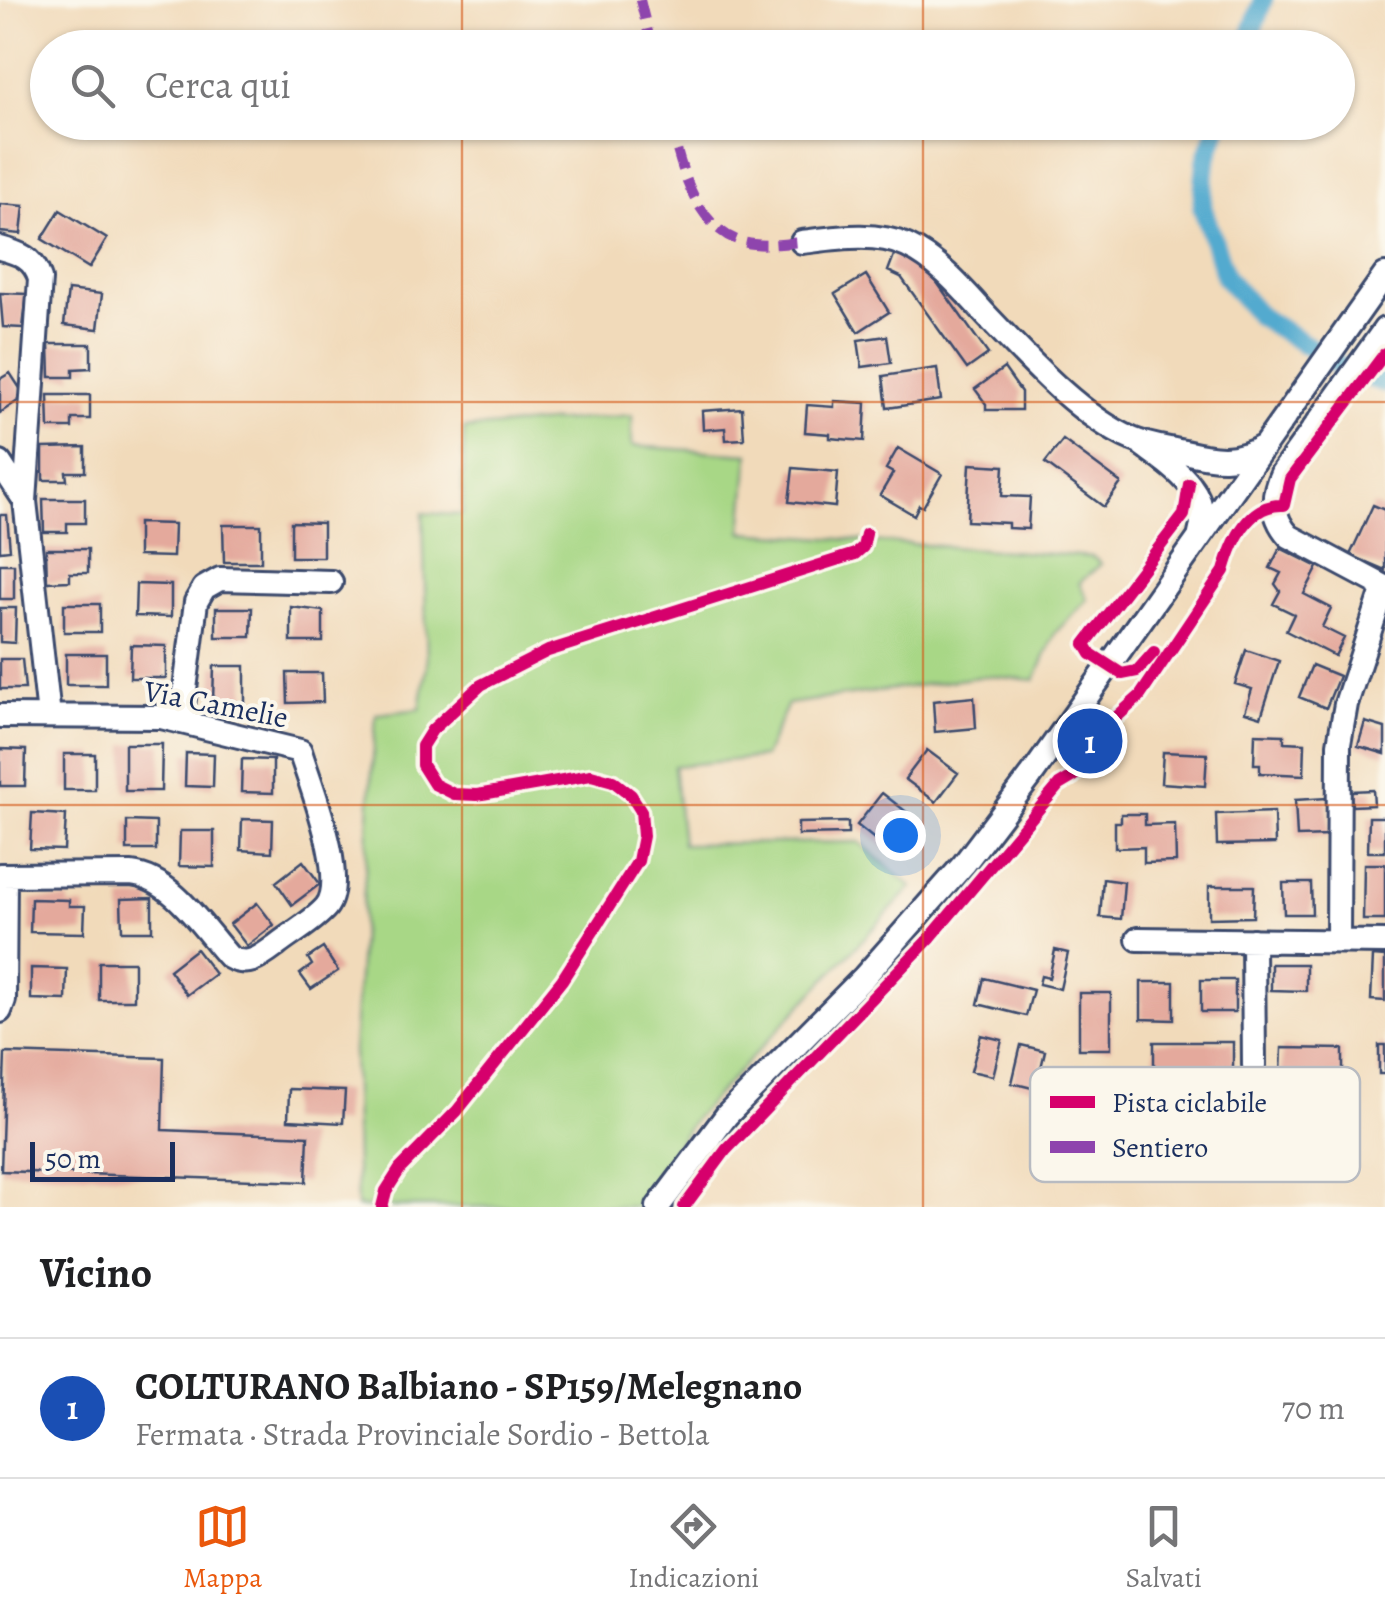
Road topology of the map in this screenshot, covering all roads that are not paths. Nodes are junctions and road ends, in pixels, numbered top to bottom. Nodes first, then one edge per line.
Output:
1 (802, 242) dead end
2 (0, 248) edge
3 (1385, 275) edge
4 (1385, 329) edge
5 (1137, 441) junction
6 (1266, 444) junction
7 (1201, 456) junction
8 (0, 463) edge
9 (1188, 483) junction
10 (25, 500) junction
11 (1198, 538) junction
12 (330, 582) dead end
13 (1385, 587) edge
14 (0, 716) edge
15 (49, 716) junction
16 (182, 722) junction
17 (3, 874) edge
18 (1138, 939) dead end
19 (1253, 940) junction
20 (1338, 941) junction
21 (1385, 942) edge
22 (0, 1010) edge
23 (1254, 1065) dead end
24 (662, 1203) edge

1 - 5 street
2 - 10 street
3 - 6 street
4 - 13 street
5 - 7 street
5 - 9 street
6 - 7 street
6 - 11 street
7 - 9 street
8 - 10 street
9 - 11 street
10 - 15 street
11 - 24 street
12 - 16 street
13 - 20 street
14 - 15 street, Via Camelie
15 - 16 street, Via Camelie
16 - 17 street, Via Camelie
17 - 22 street
18 - 19 street
19 - 20 street
19 - 23 street
20 - 21 street

